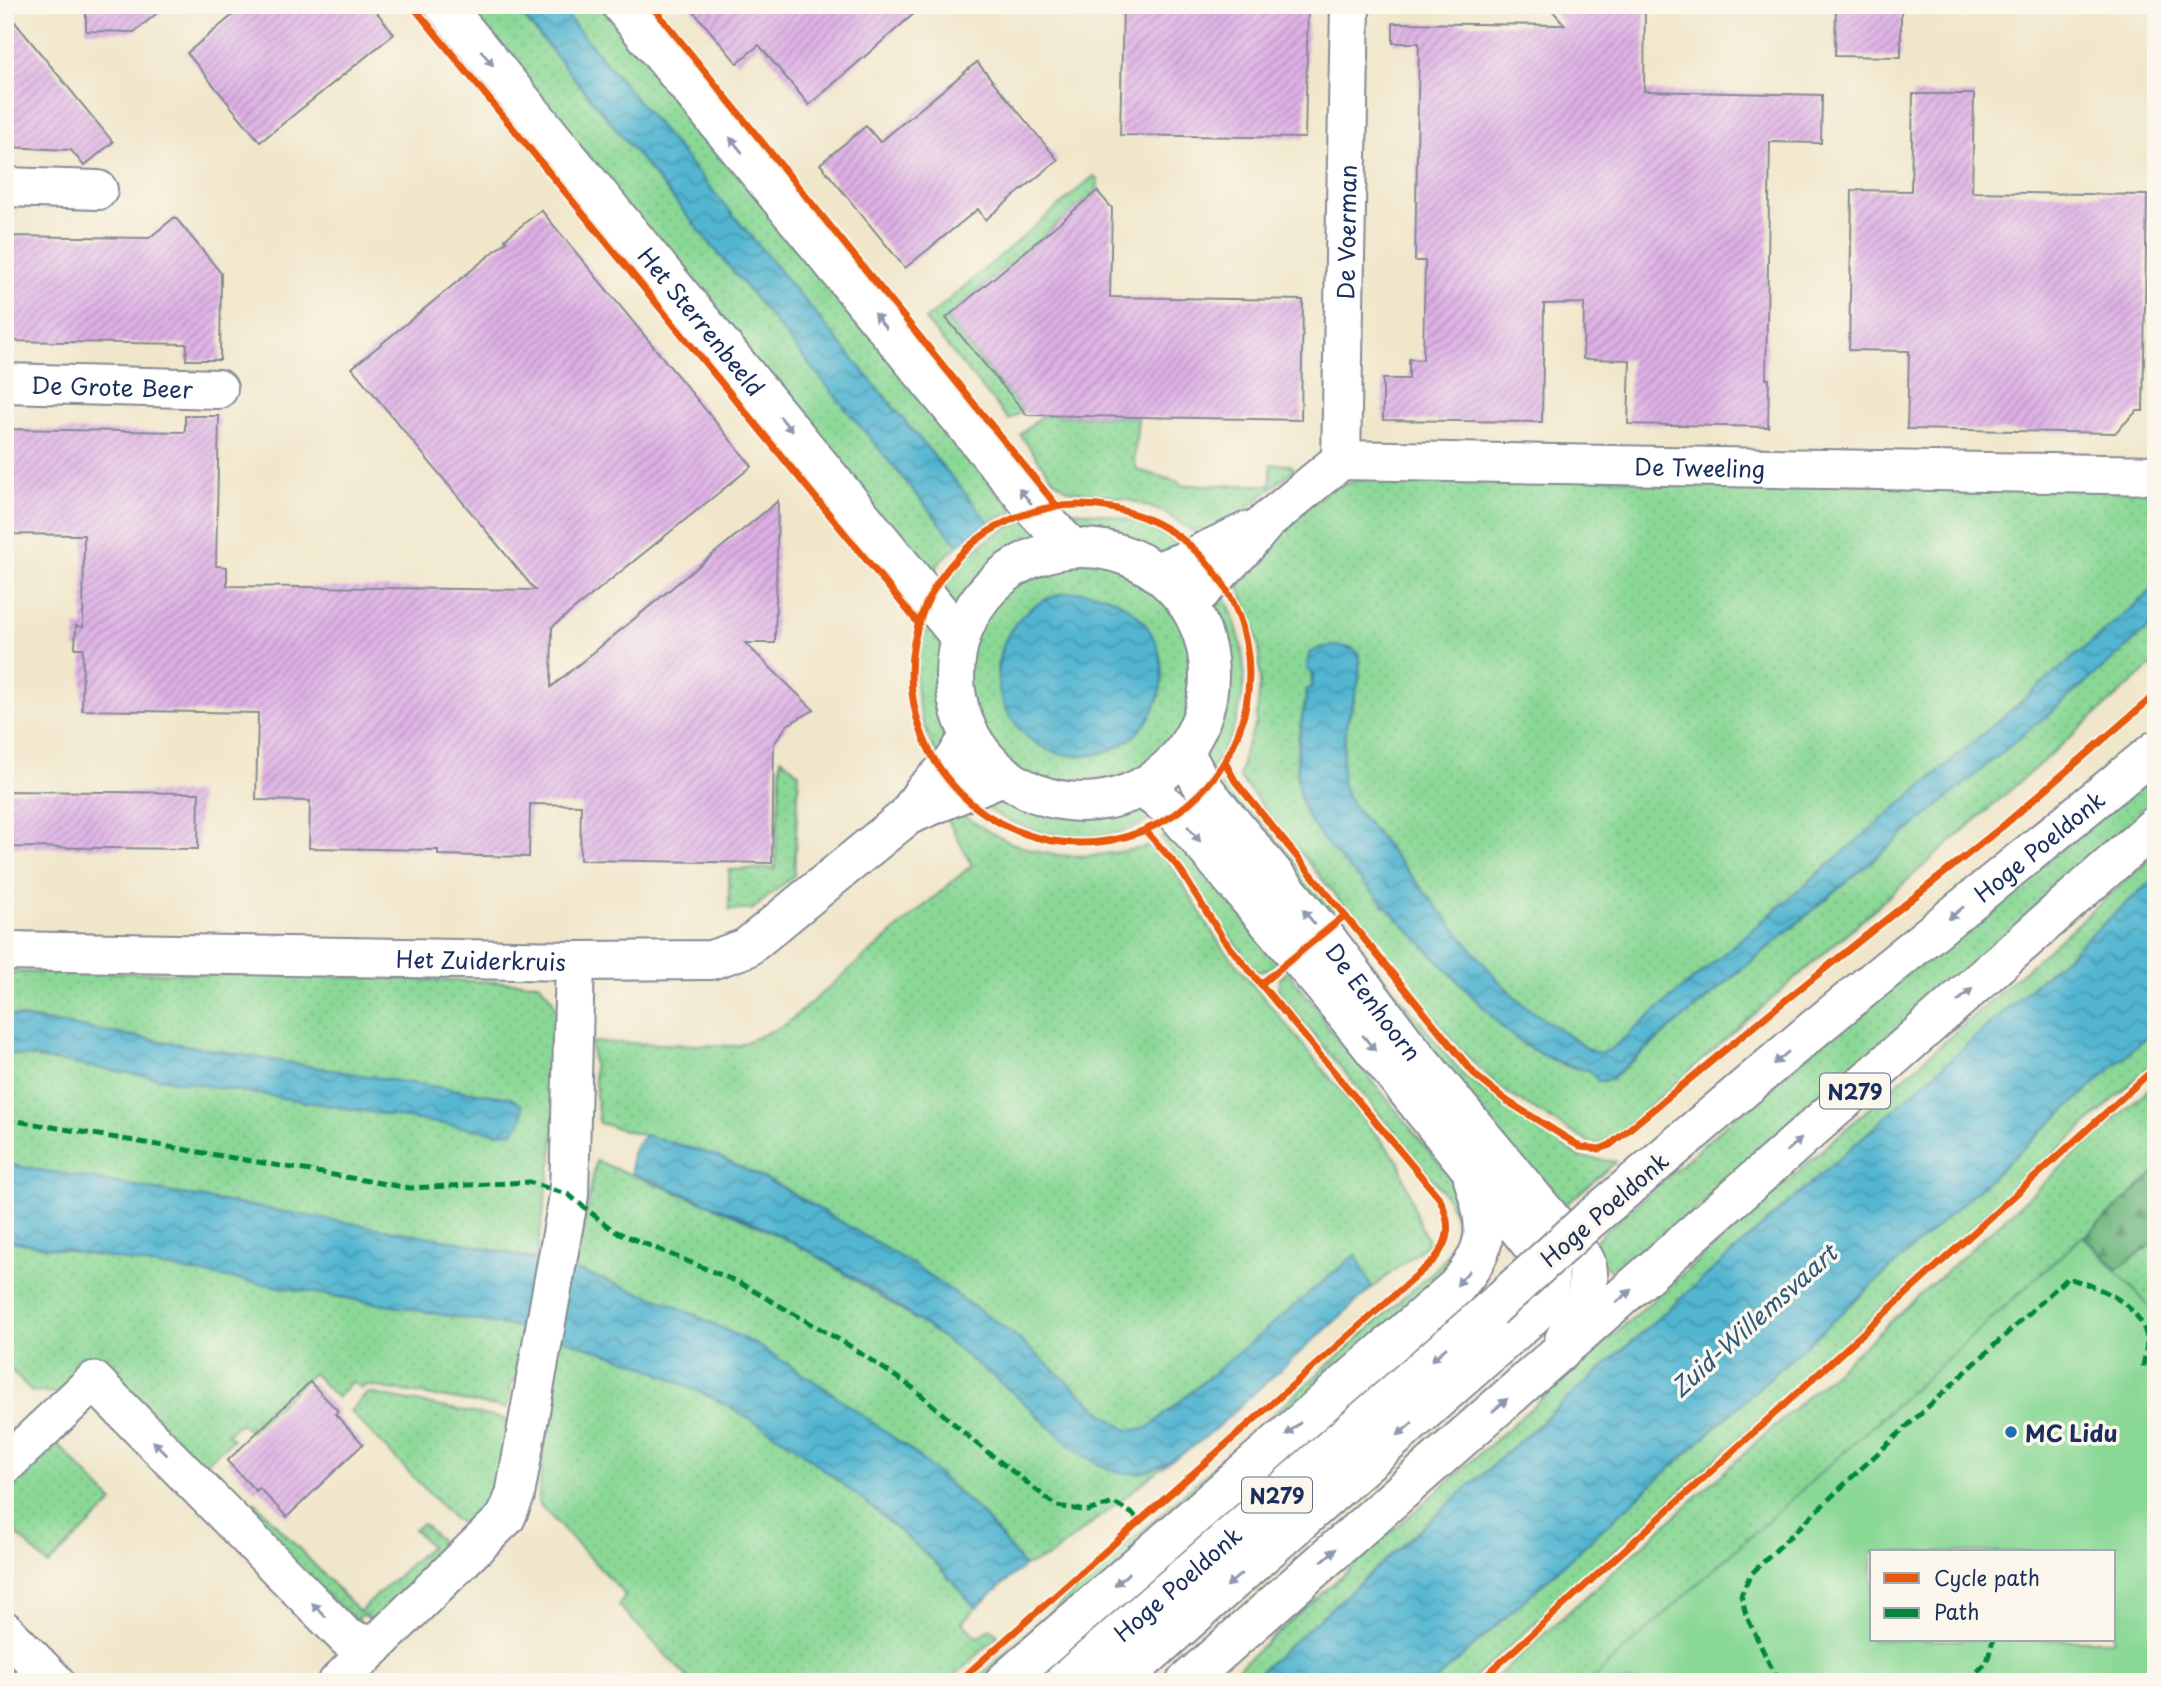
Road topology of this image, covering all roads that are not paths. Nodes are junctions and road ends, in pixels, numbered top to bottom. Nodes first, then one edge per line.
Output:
1 (444, 5) edge
2 (621, 5) edge
3 (1350, 5) edge
4 (5, 187) edge
5 (98, 190) dead end
6 (5, 383) edge
7 (218, 389) dead end
8 (1341, 460) junction
9 (2156, 475) edge
10 (1266, 522) junction
11 (1071, 547) junction
12 (1158, 571) junction
13 (1188, 605) junction
14 (960, 638) junction
15 (970, 735) junction
16 (2156, 750) edge
17 (1185, 753) junction
18 (1005, 775) junction
19 (1143, 789) junction
20 (906, 816) junction
21 (2156, 825) edge
22 (5, 951) edge
23 (575, 961) junction
24 (1480, 1157) junction
25 (1555, 1357) junction
26 (5, 1465) edge
27 (5, 1631) edge
28 (361, 1643) junction
29 (55, 1682) edge
30 (337, 1682) edge
31 (1003, 1682) edge
32 (1064, 1682) edge
33 (1119, 1682) edge
34 (1186, 1682) edge

1 -> 14 main road, Het Sterrenbeeld
11 -> 2 main road
3 - 8 main road, De Voerman
4 - 5 main road
6 - 7 main road, De Grote Beer
8 - 9 main road, De Tweeling
8 - 10 main road
10 - 12 main road
10 - 13 main road
11 - 12 main road
11 - 14 main road
12 - 13 main road
13 - 17 main road
14 - 15 main road
15 - 18 main road
15 - 20 main road, Het Zuiderkruis
16 -> 32 main road, Hoge Poeldonk / N279, bridge
17 - 19 main road
24 -> 17 main road, De Eenhoorn
18 - 19 main road
18 - 20 main road, Het Zuiderkruis
19 -> 24 main road, De Eenhoorn
20 - 23 main road, Het Zuiderkruis
25 -> 21 main road, N279
22 - 23 main road, Het Zuiderkruis
23 - 28 main road
24 - 25 main road, N279
24 -> 31 main road, N279
24 -> 33 main road, N279
34 -> 25 main road, N279
28 -> 26 main road
27 - 29 main road
28 - 30 main road

